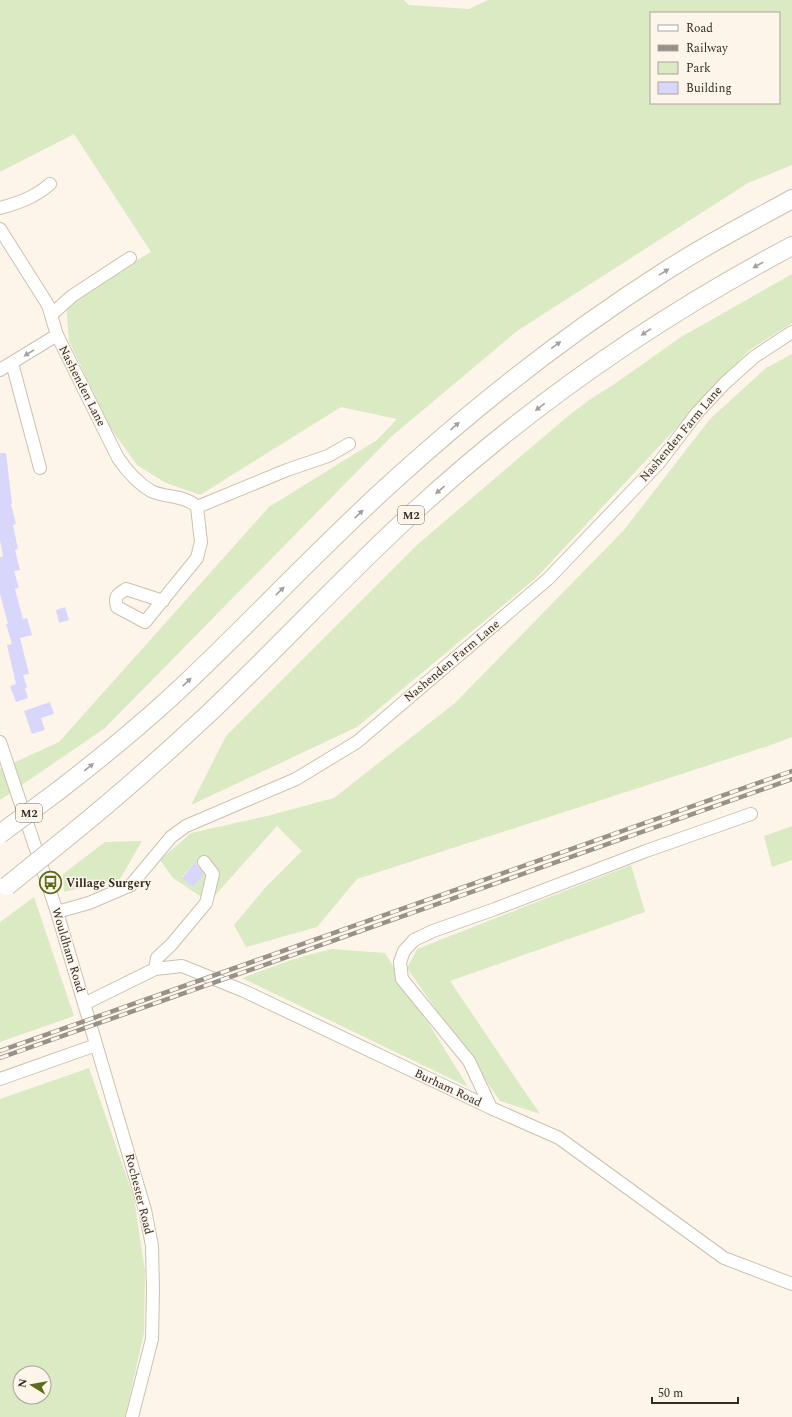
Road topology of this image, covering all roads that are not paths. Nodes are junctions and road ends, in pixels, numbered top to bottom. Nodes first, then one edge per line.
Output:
1 (50, 184) dead end
2 (792, 200) edge
3 (0, 208) edge
4 (0, 229) edge
5 (792, 246) edge
6 (130, 258) dead end
7 (51, 315) junction
8 (792, 332) edge
9 (57, 335) junction
10 (12, 363) junction
11 (0, 370) edge
12 (349, 444) dead end
13 (40, 468) dead end
14 (197, 508) junction
15 (163, 601) dead end
16 (0, 742) edge
17 (751, 814) dead end
18 (0, 834) edge
19 (204, 862) dead end
20 (3, 888) edge
21 (57, 912) junction
22 (155, 969) junction
23 (84, 1004) junction
24 (96, 1045) junction
25 (0, 1079) edge
26 (491, 1108) junction
27 (792, 1284) edge
28 (132, 1417) edge

1 - 3 street
18 -> 2 highway, M2, bridge
4 - 7 street, Nashenden Lane
5 -> 20 highway, M2, bridge
6 - 7 street
7 - 9 street, Nashenden Lane
8 - 21 street, Nashenden Farm Lane
9 -> 10 street
9 - 14 street, Nashenden Lane
10 - 11 street
10 - 13 street
12 - 14 street
14 - 15 street
16 - 21 street, Wouldham Road
17 - 26 street
19 - 22 street
21 - 23 street, Wouldham Road
22 - 23 street, Burham Road
22 - 26 street, Burham Road
23 - 24 street, Wouldham Road
24 - 25 street
24 - 28 street, Rochester Road
26 - 27 street, Burham Road

